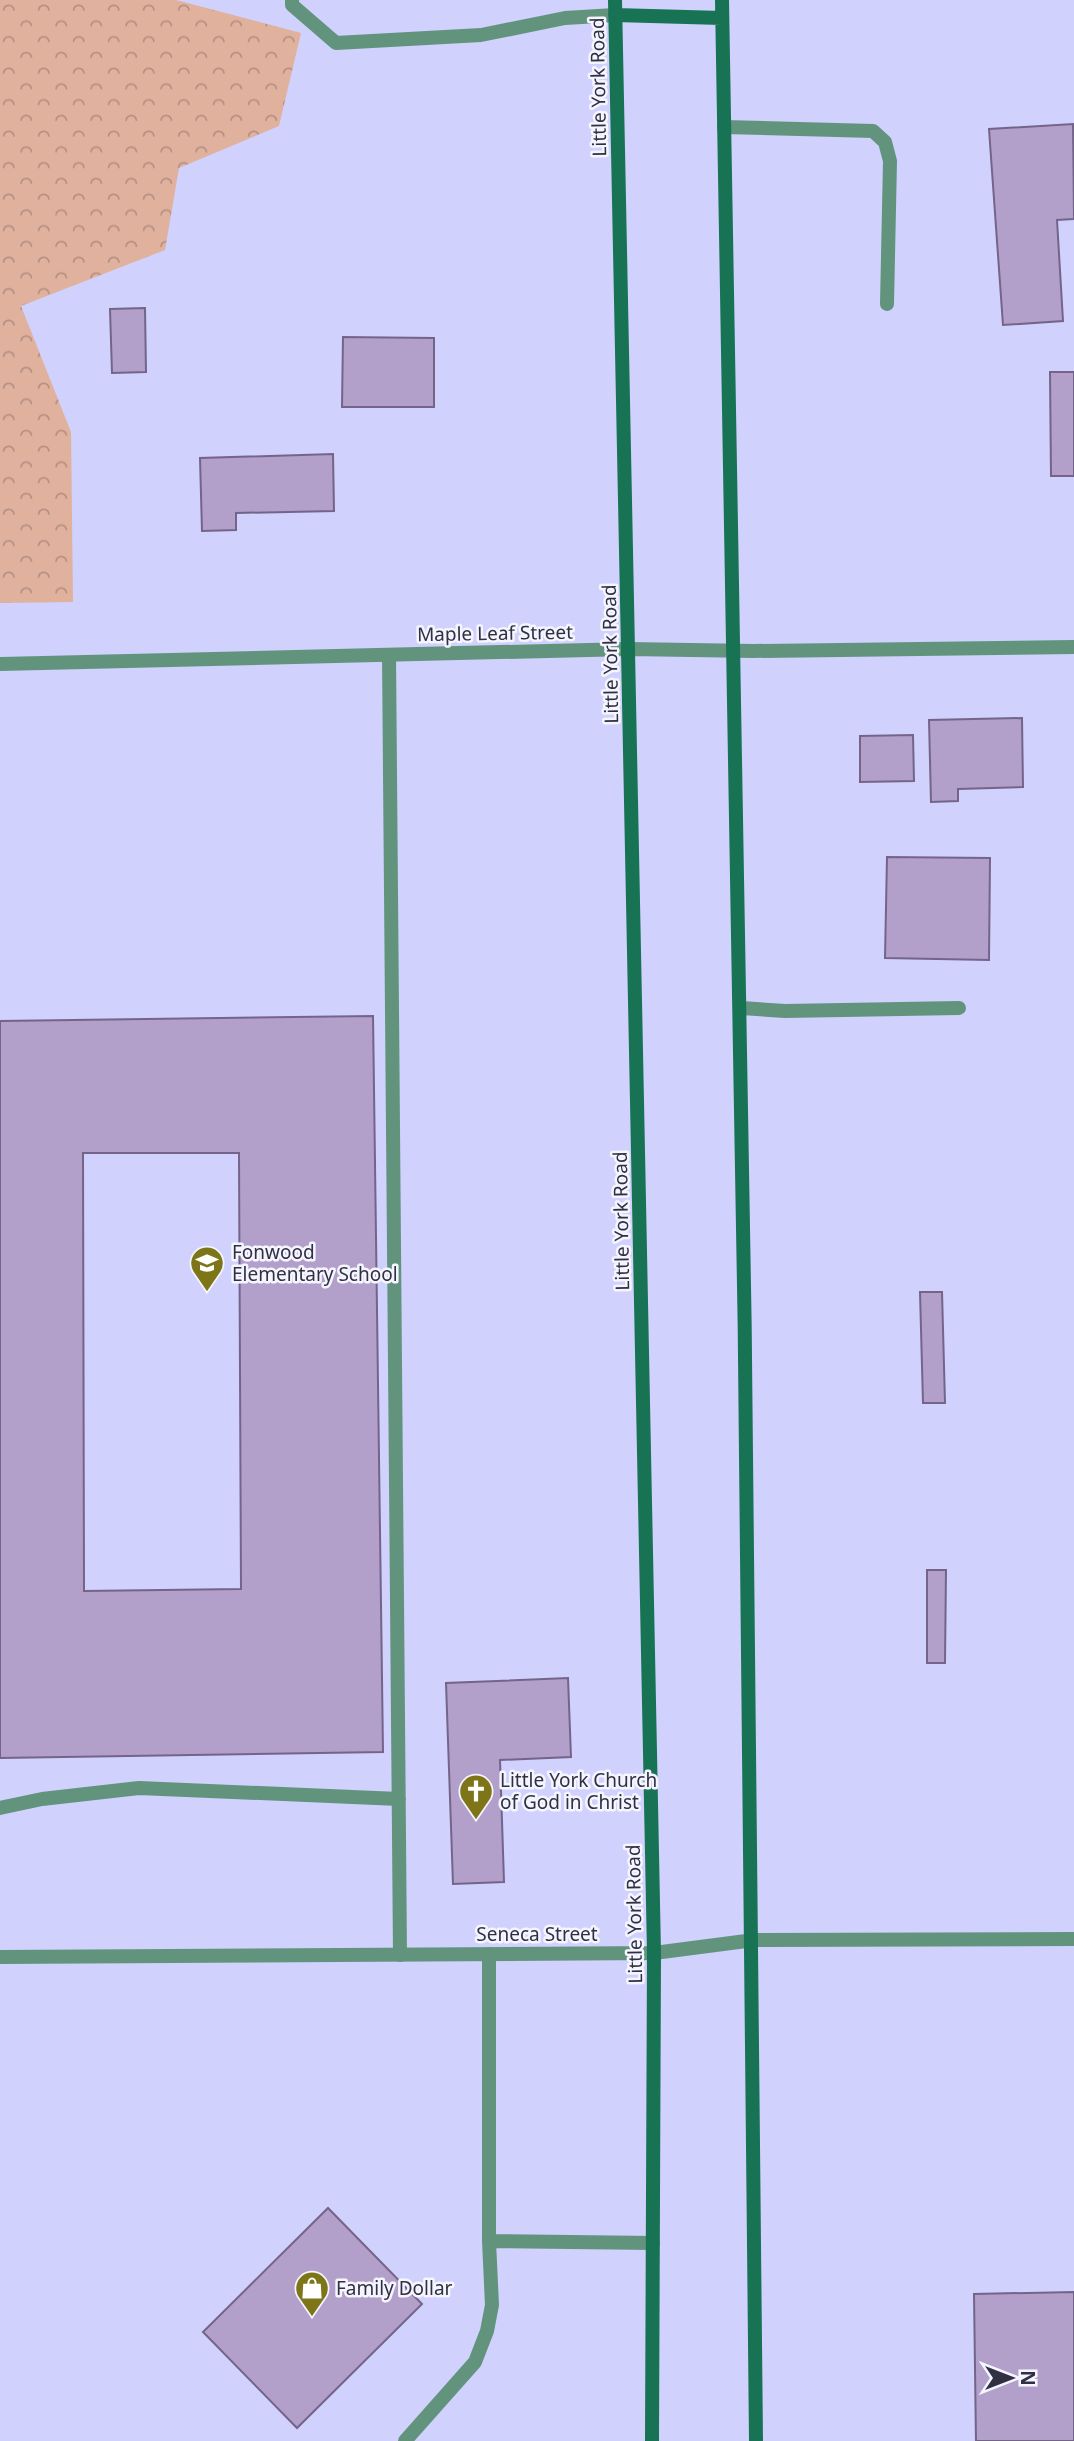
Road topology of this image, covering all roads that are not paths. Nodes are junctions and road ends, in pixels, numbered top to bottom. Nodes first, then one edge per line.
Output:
1 (292, 0) edge
2 (615, 0) edge
3 (722, 0) edge
4 (615, 15) junction
5 (722, 18) junction
6 (724, 127) junction
7 (887, 304) dead end
8 (1074, 647) edge
9 (629, 649) junction
10 (735, 652) junction
11 (389, 655) junction
12 (0, 664) edge
13 (959, 1008) dead end
14 (741, 1009) junction
15 (399, 1799) junction
16 (0, 1808) edge
17 (1074, 1939) edge
18 (754, 1940) junction
19 (654, 1953) junction
20 (489, 1954) junction
21 (400, 1955) junction
22 (0, 1957) edge
23 (489, 2241) junction
24 (653, 2242) junction
25 (405, 2441) edge
26 (652, 2441) edge
27 (757, 2441) edge

1 - 4 street
2 - 4 main road, Little York Road
3 - 5 main road
4 - 5 main road
4 - 9 main road, Little York Road
5 - 6 main road
6 - 7 street
6 - 10 main road
8 - 10 street, Maple Leaf Street
9 - 10 street, Maple Leaf Street
9 - 11 street, Maple Leaf Street
9 - 19 main road, Little York Road
10 - 14 main road
11 - 12 street, Maple Leaf Street
11 - 15 street
13 - 14 street
14 - 18 main road
15 - 16 street
15 - 21 street
17 - 18 street, Seneca Street
18 - 19 street, Seneca Street
18 - 27 main road
19 - 20 street, Seneca Street
19 - 24 main road, Little York Road
20 - 21 street, Seneca Street
20 - 23 street
21 - 22 street, Seneca Street
23 - 24 street
23 - 25 street
24 - 26 main road, Little York Road

